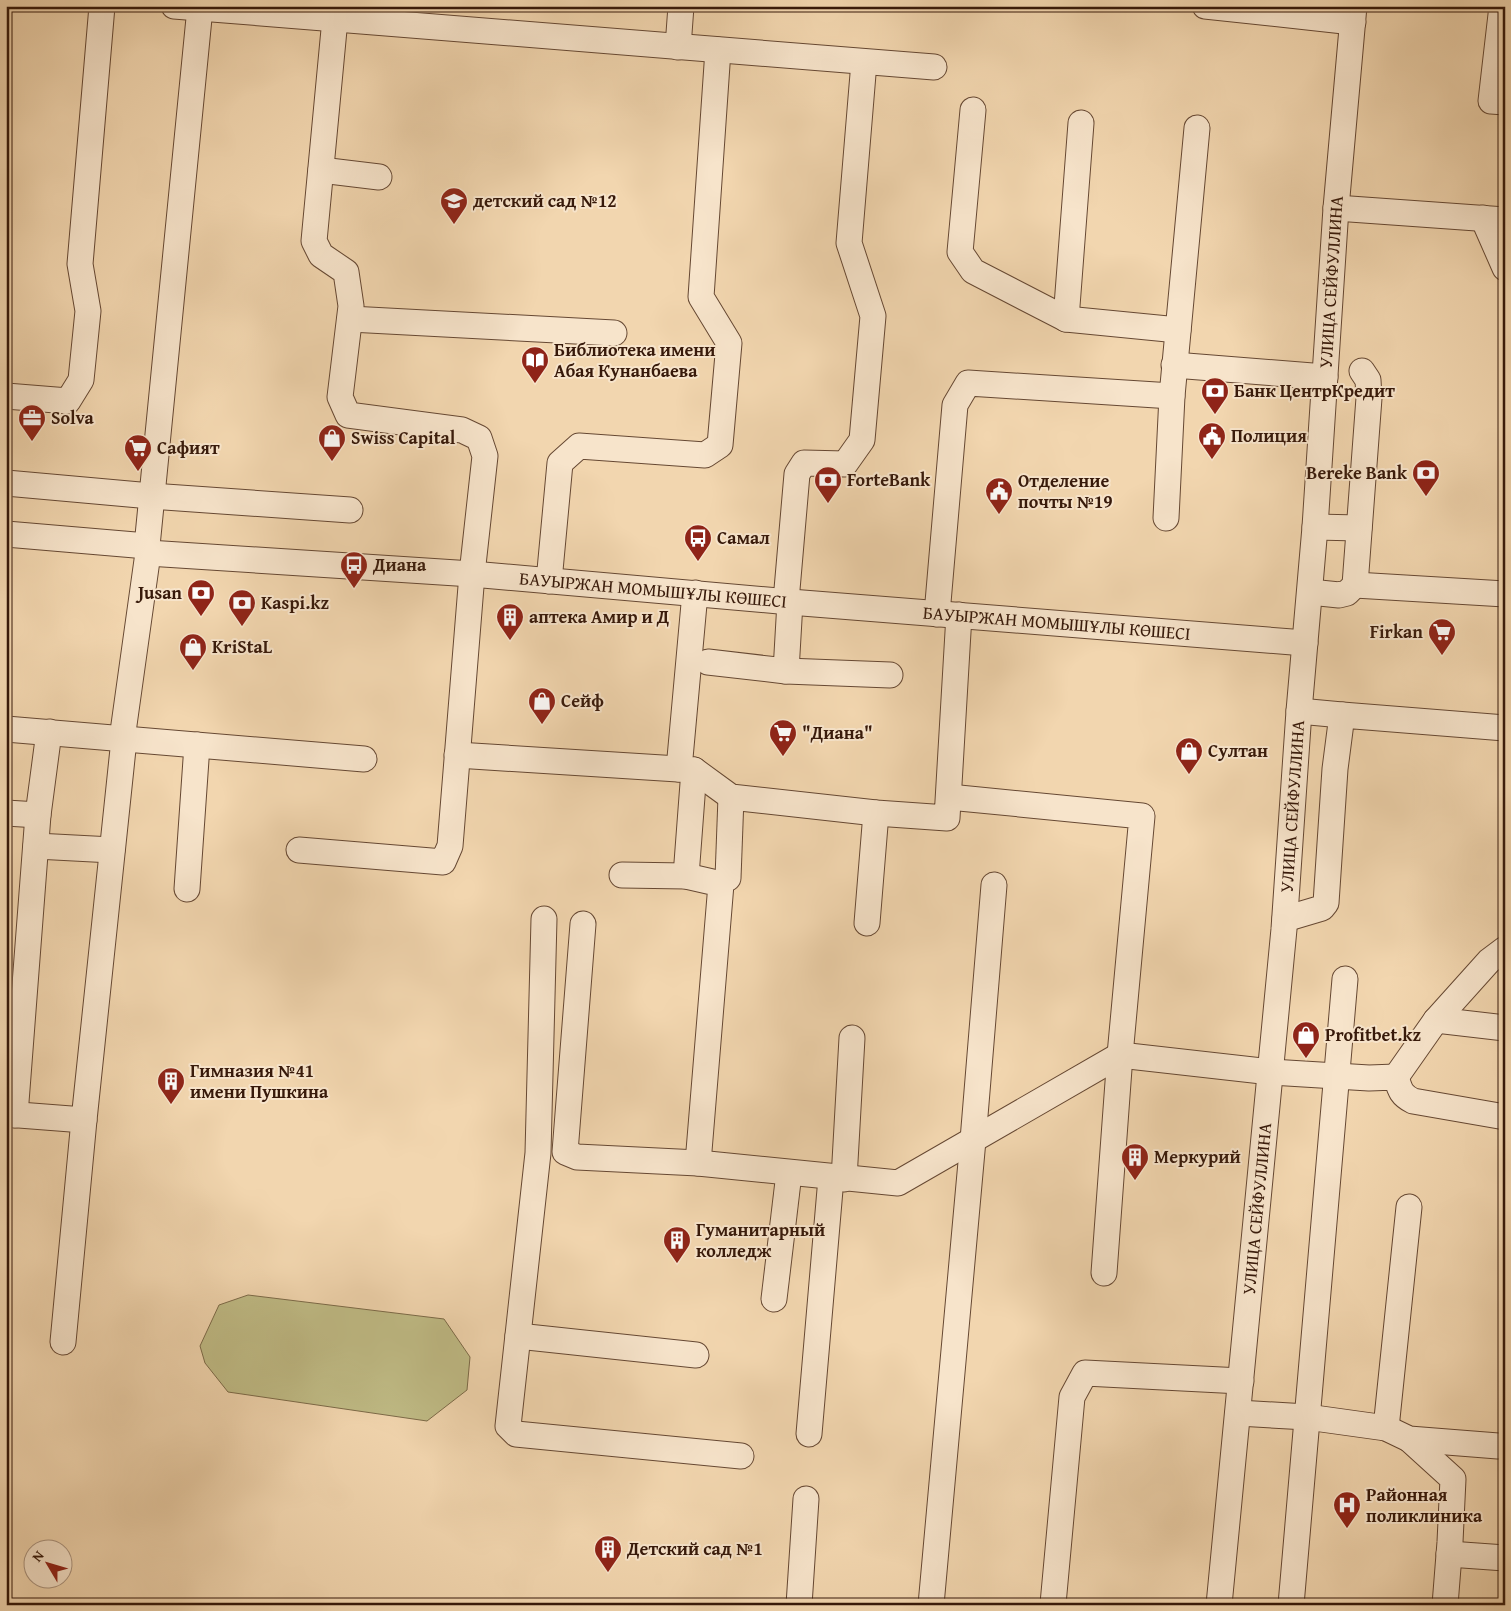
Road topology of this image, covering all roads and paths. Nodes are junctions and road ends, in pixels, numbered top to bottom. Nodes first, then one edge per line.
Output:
1 (102, 6) edge
2 (174, 6) edge
3 (681, 6) edge
4 (1205, 6) edge
5 (1502, 6) edge
6 (200, 8) junction
7 (1354, 14) edge
8 (335, 19) junction
9 (678, 46) junction
10 (718, 50) junction
11 (864, 62) junction
12 (934, 67) dead end
13 (1505, 102) edge
14 (973, 110) dead end
15 (1081, 123) dead end
16 (1197, 128) dead end
17 (321, 170) junction
18 (379, 177) dead end
19 (1336, 208) junction
20 (1494, 219) edge
21 (1505, 268) edge
22 (350, 319) junction
23 (1066, 319) junction
24 (1178, 330) junction
25 (614, 334) dead end
26 (1174, 365) junction
27 (1362, 371) dead end
28 (1325, 377) junction
29 (6, 396) edge
30 (1172, 396) junction
31 (6, 484) edge
32 (151, 496) junction
33 (350, 510) dead end
34 (1166, 518) dead end
35 (1315, 527) junction
36 (1359, 528) junction
37 (6, 534) edge
38 (148, 549) junction
39 (472, 574) junction
40 (549, 581) junction
41 (1355, 585) junction
42 (1310, 592) junction
43 (695, 593) junction
44 (1505, 594) edge
45 (788, 601) junction
46 (948, 614) junction
47 (1305, 642) junction
48 (708, 662) dead end
49 (786, 671) junction
50 (890, 675) dead end
51 (1299, 711) junction
52 (1342, 715) junction
53 (1505, 728) edge
54 (6, 729) edge
55 (48, 732) junction
56 (122, 739) junction
57 (197, 745) junction
58 (457, 755) junction
59 (364, 759) dead end
60 (1296, 767) junction
61 (1335, 769) junction
62 (686, 770) junction
63 (731, 796) junction
64 (949, 796) junction
65 (6, 813) edge
66 (876, 813) junction
67 (38, 815) junction
68 (36, 846) junction
69 (112, 850) junction
70 (299, 850) dead end
71 (622, 875) dead end
72 (686, 876) junction
73 (728, 878) dead end
74 (994, 885) dead end
75 (187, 889) dead end
76 (544, 919) dead end
77 (1285, 919) junction
78 (867, 923) dead end
79 (583, 924) dead end
80 (1505, 949) edge
81 (1345, 979) dead end
82 (1436, 1020) junction
83 (1505, 1028) edge
84 (852, 1038) dead end
85 (1120, 1055) junction
86 (1271, 1072) junction
87 (1337, 1076) junction
88 (1396, 1077) junction
89 (11, 1115) edge
90 (1505, 1117) edge
91 (84, 1120) junction
92 (973, 1140) junction
93 (565, 1152) junction
94 (538, 1153) junction
95 (698, 1164) junction
96 (789, 1173) junction
97 (837, 1178) junction
98 (1409, 1207) dead end
99 (1104, 1273) dead end
100 (774, 1299) dead end
101 (518, 1336) junction
102 (63, 1342) dead end
103 (696, 1355) dead end
104 (1241, 1381) junction
105 (1238, 1413) junction
106 (1307, 1417) junction
107 (1386, 1428) junction
108 (809, 1434) dead end
109 (1409, 1439) junction
110 (1498, 1446) dead end
111 (741, 1456) dead end
112 (806, 1498) dead end
113 (1449, 1554) junction
114 (1505, 1558) edge
115 (1053, 1604) edge
116 (799, 1605) edge
117 (931, 1605) edge
118 (1219, 1605) edge
119 (1291, 1605) edge
120 (1445, 1605) edge

1 - 29 street
2 - 6 street
3 - 9 street
4 - 7 street
5 - 13 street
6 - 8 street
6 - 32 street
7 - 19 street, УЛИЦА СЕЙФУЛЛИНА
8 - 9 street
8 - 17 street
9 - 10 street
10 - 11 street
10 - 40 street
11 - 12 street
11 - 45 street
14 - 23 street
15 - 23 street
16 - 24 street
17 - 18 street
17 - 22 street
19 - 20 street
19 - 28 street, УЛИЦА СЕЙФУЛЛИНА
20 - 21 street
22 - 25 street
22 - 39 street
23 - 24 street
24 - 26 street
26 - 28 street
26 - 30 street
27 - 36 street
28 - 35 street, УЛИЦА СЕЙФУЛЛИНА
30 - 34 street
30 - 46 street
31 - 32 street
32 - 33 street
32 - 38 street
35 - 36 street
35 - 42 street, УЛИЦА СЕЙФУЛЛИНА
36 - 41 street
37 - 38 street, БАУЫРЖАН МОМЫШҰЛЫ КӨШЕСІ
38 - 39 street, БАУЫРЖАН МОМЫШҰЛЫ КӨШЕСІ
38 - 56 street
39 - 40 street, БАУЫРЖАН МОМЫШҰЛЫ КӨШЕСІ
39 - 58 street
40 - 43 street, БАУЫРЖАН МОМЫШҰЛЫ КӨШЕСІ
41 - 42 street
41 - 44 street
42 - 47 street, УЛИЦА СЕЙФУЛЛИНА
43 - 45 street, БАУЫРЖАН МОМЫШҰЛЫ КӨШЕСІ
43 - 62 street
45 - 46 street, БАУЫРЖАН МОМЫШҰЛЫ КӨШЕСІ
45 - 49 street
46 - 47 street, БАУЫРЖАН МОМЫШҰЛЫ КӨШЕСІ
46 - 64 street
47 - 51 street, УЛИЦА СЕЙФУЛЛИНА
48 - 49 street
49 - 50 street
51 - 52 street
51 - 60 street, УЛИЦА СЕЙФУЛЛИНА
52 - 53 street
52 - 61 street
54 - 55 street
55 - 56 street
55 - 67 street
56 - 57 street
56 - 69 street
57 - 59 street
57 - 75 street
58 - 62 street
58 - 70 street
60 - 61 street
60 - 77 street, УЛИЦА СЕЙФУЛЛИНА
61 - 77 street
62 - 63 street
62 - 72 street
63 - 66 street
63 - 73 street
64 - 66 street
64 - 85 street
65 - 67 street
66 - 78 street
67 - 68 street
68 - 69 street
68 - 89 street
69 - 91 street
71 - 72 street
72 - 95 street
74 - 92 street
76 - 94 street
77 - 86 street, УЛИЦА СЕЙФУЛЛИНА
79 - 93 street
80 - 82 street
81 - 87 street
82 - 83 street
82 - 88 street
84 - 97 street
85 - 86 street
85 - 92 street
85 - 99 street
86 - 87 street
86 - 104 street, УЛИЦА СЕЙФУЛЛИНА
87 - 88 street
87 - 106 street
88 - 90 street
89 - 91 street
91 - 102 street
92 - 97 street
92 - 117 street
93 - 94 street
93 - 95 street
94 - 101 street
95 - 96 street
96 - 97 street
96 - 100 street
97 - 108 street
98 - 107 street
101 - 103 street
101 - 111 street
104 - 105 street, УЛИЦА СЕЙФУЛЛИНА
104 - 115 street
105 - 106 street
105 - 118 street, УЛИЦА СЕЙФУЛЛИНА
106 - 107 street
106 - 119 street
107 - 109 street
109 - 110 street
109 - 113 street
112 - 116 street
113 - 114 street
113 - 120 street

